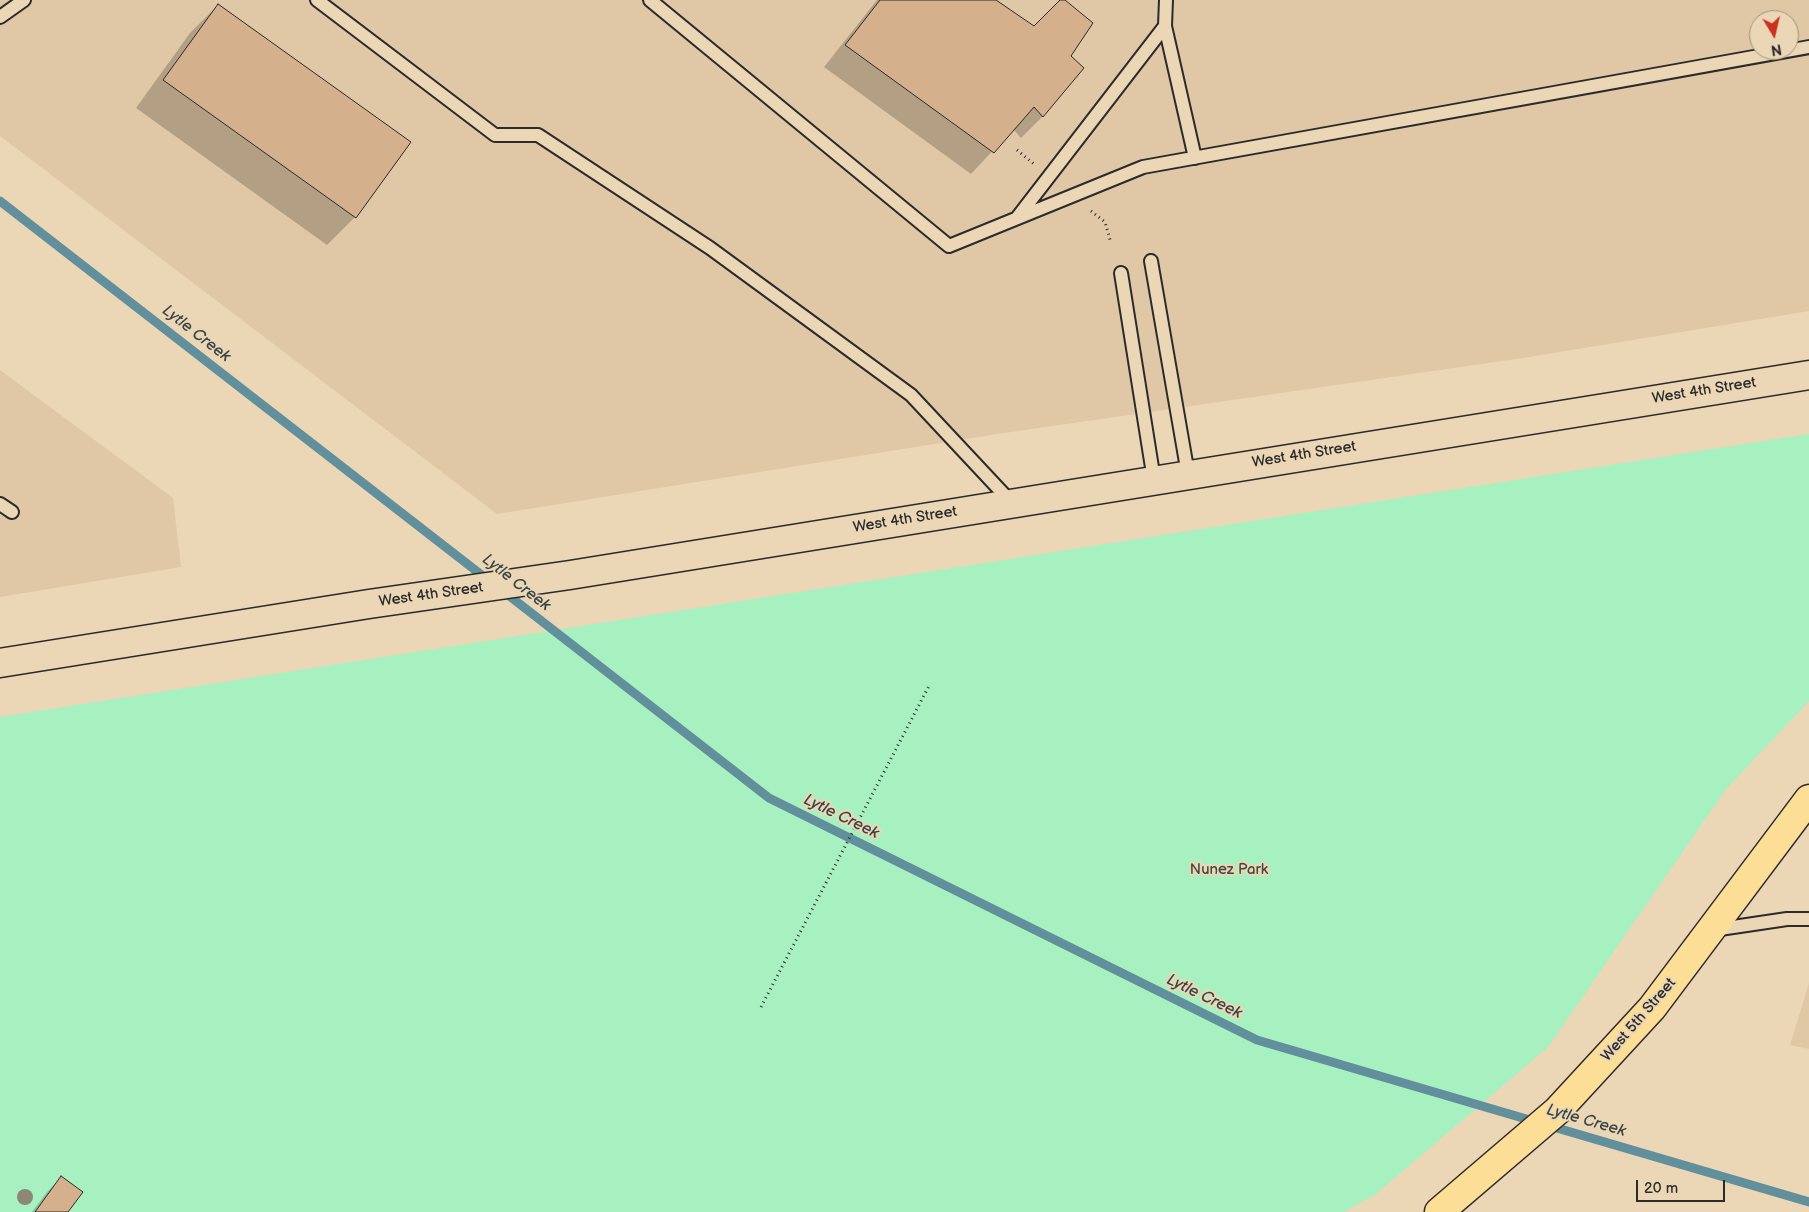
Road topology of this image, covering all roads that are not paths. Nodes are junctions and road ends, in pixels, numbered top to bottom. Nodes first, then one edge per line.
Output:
1 (24, 0) edge
2 (317, 0) edge
3 (650, 0) edge
4 (1166, 0) edge
5 (0, 17) edge
6 (1165, 26) junction
7 (1809, 47) edge
8 (1195, 158) junction
9 (1017, 219) junction
10 (1151, 261) dead end
11 (1121, 274) dead end
12 (1809, 374) edge
13 (1188, 474) junction
14 (1154, 480) junction
15 (1012, 503) junction
16 (0, 504) edge
17 (0, 514) edge
18 (0, 663) edge
19 (1809, 799) edge
20 (1809, 919) edge
21 (1711, 930) junction
22 (1444, 1208) edge

1 - 5 lane
2 - 15 lane
3 - 9 lane
4 - 6 lane
6 - 8 lane
6 - 9 lane
7 - 8 lane
8 - 9 lane
10 - 13 lane
11 - 14 lane
12 - 13 street, West 4th Street
13 - 14 street, West 4th Street
14 - 15 street, West 4th Street
15 - 18 street, West 4th Street
16 - 17 lane
19 - 21 main road, West 5th Street
20 - 21 lane
21 - 22 main road, West 5th Street

